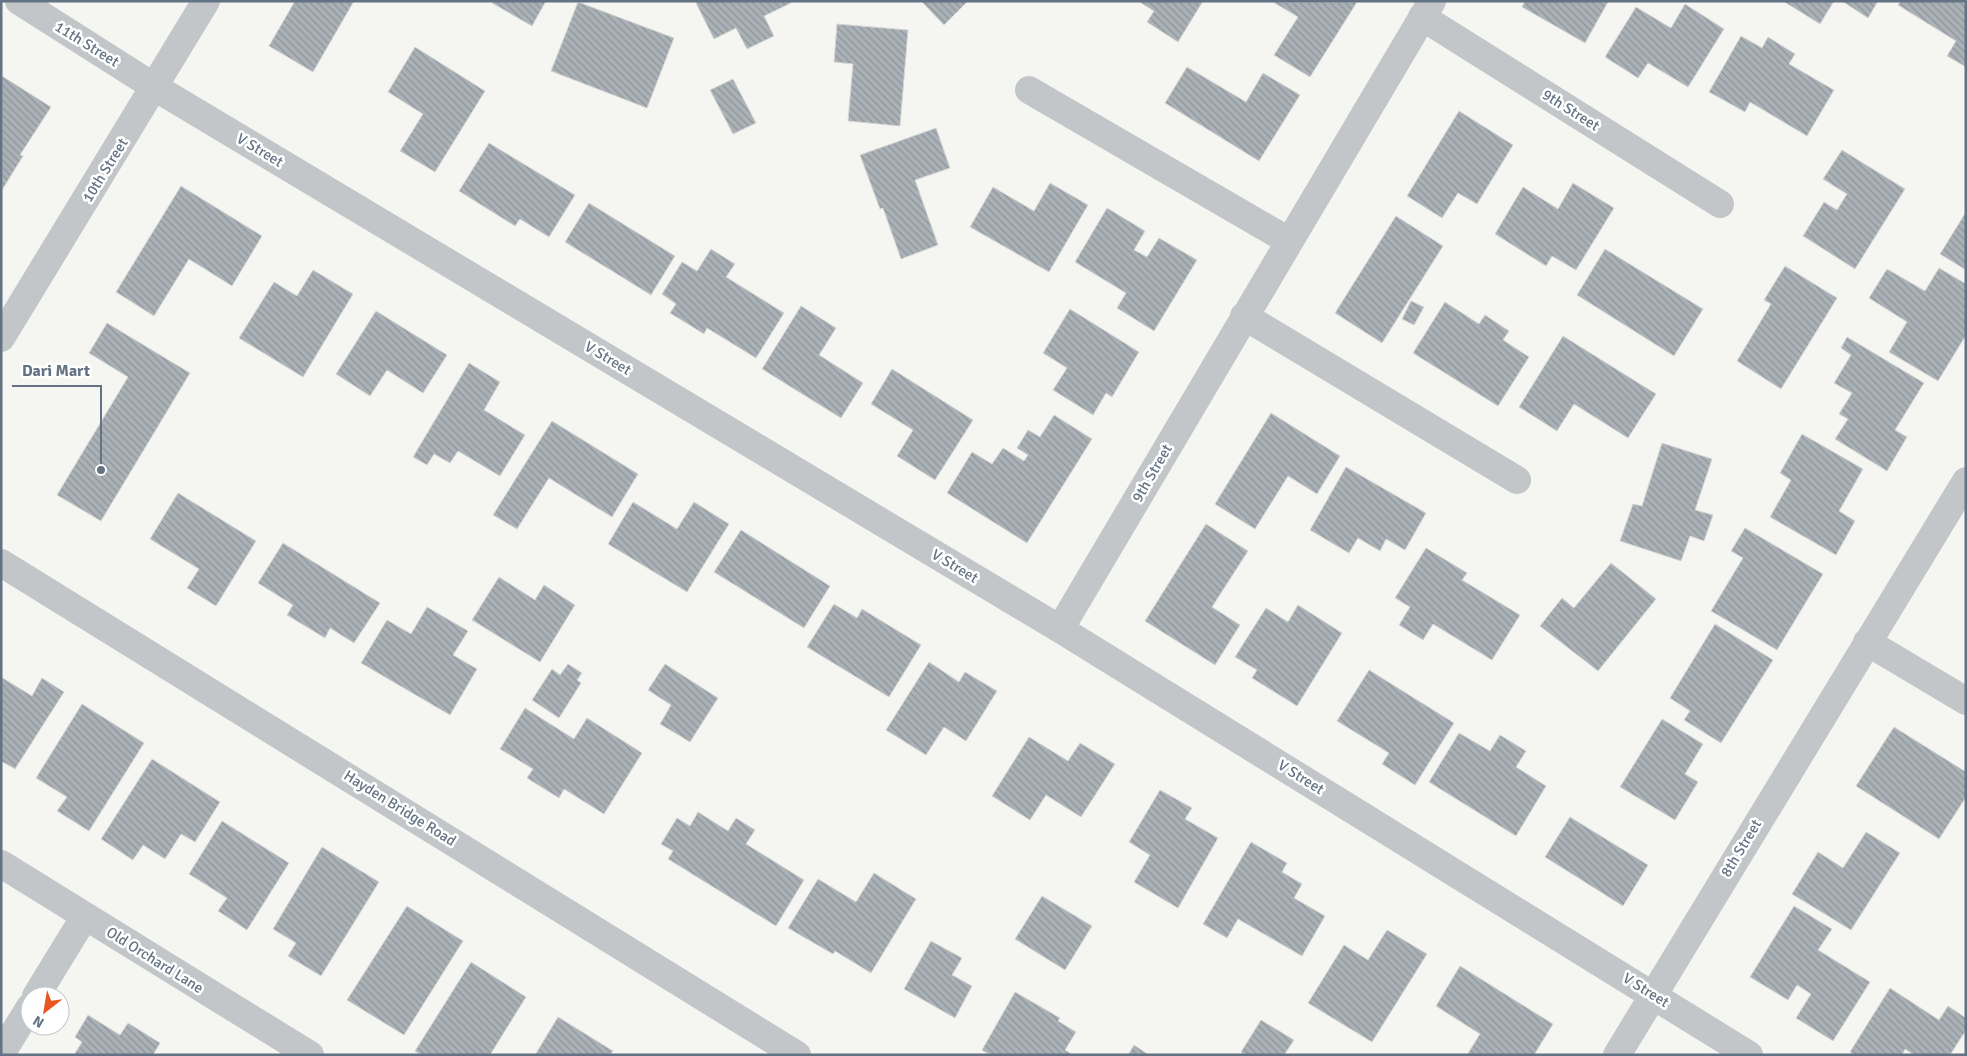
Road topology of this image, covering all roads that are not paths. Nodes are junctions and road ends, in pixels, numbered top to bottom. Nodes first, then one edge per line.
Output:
1 (19, 1) edge
2 (206, 1) edge
3 (1427, 9) edge
4 (156, 88) junction
5 (1029, 90) dead end
6 (1720, 204) dead end
7 (1289, 241) junction
8 (1244, 316) junction
9 (1, 338) edge
10 (1517, 480) dead end
11 (1966, 481) edge
12 (1, 564) edge
13 (1060, 629) junction
14 (1867, 642) junction
15 (1966, 701) edge
16 (1, 864) edge
17 (85, 916) junction
18 (42, 986) edge
19 (1652, 995) junction
20 (20, 1023) edge
21 (1, 1054) edge
22 (310, 1055) edge
23 (797, 1055) edge
24 (1616, 1055) edge
25 (1749, 1055) edge

1 - 4 street, 11th Street
2 - 4 street, 10th Street
3 - 6 street, 9th Street
3 - 7 street, 9th Street
4 - 9 street, 10th Street
4 - 13 street, V Street
5 - 7 street
7 - 8 street, 9th Street
8 - 10 street
8 - 13 street, 9th Street
11 - 14 street, 8th Street
12 - 23 street, Hayden Bridge Road
13 - 19 street, V Street
14 - 15 street
14 - 19 street, 8th Street
16 - 17 street, Old Orchard Lane
17 - 18 street
17 - 22 street, Old Orchard Lane
19 - 24 street, 8th Street
19 - 25 street, V Street
20 - 21 street

